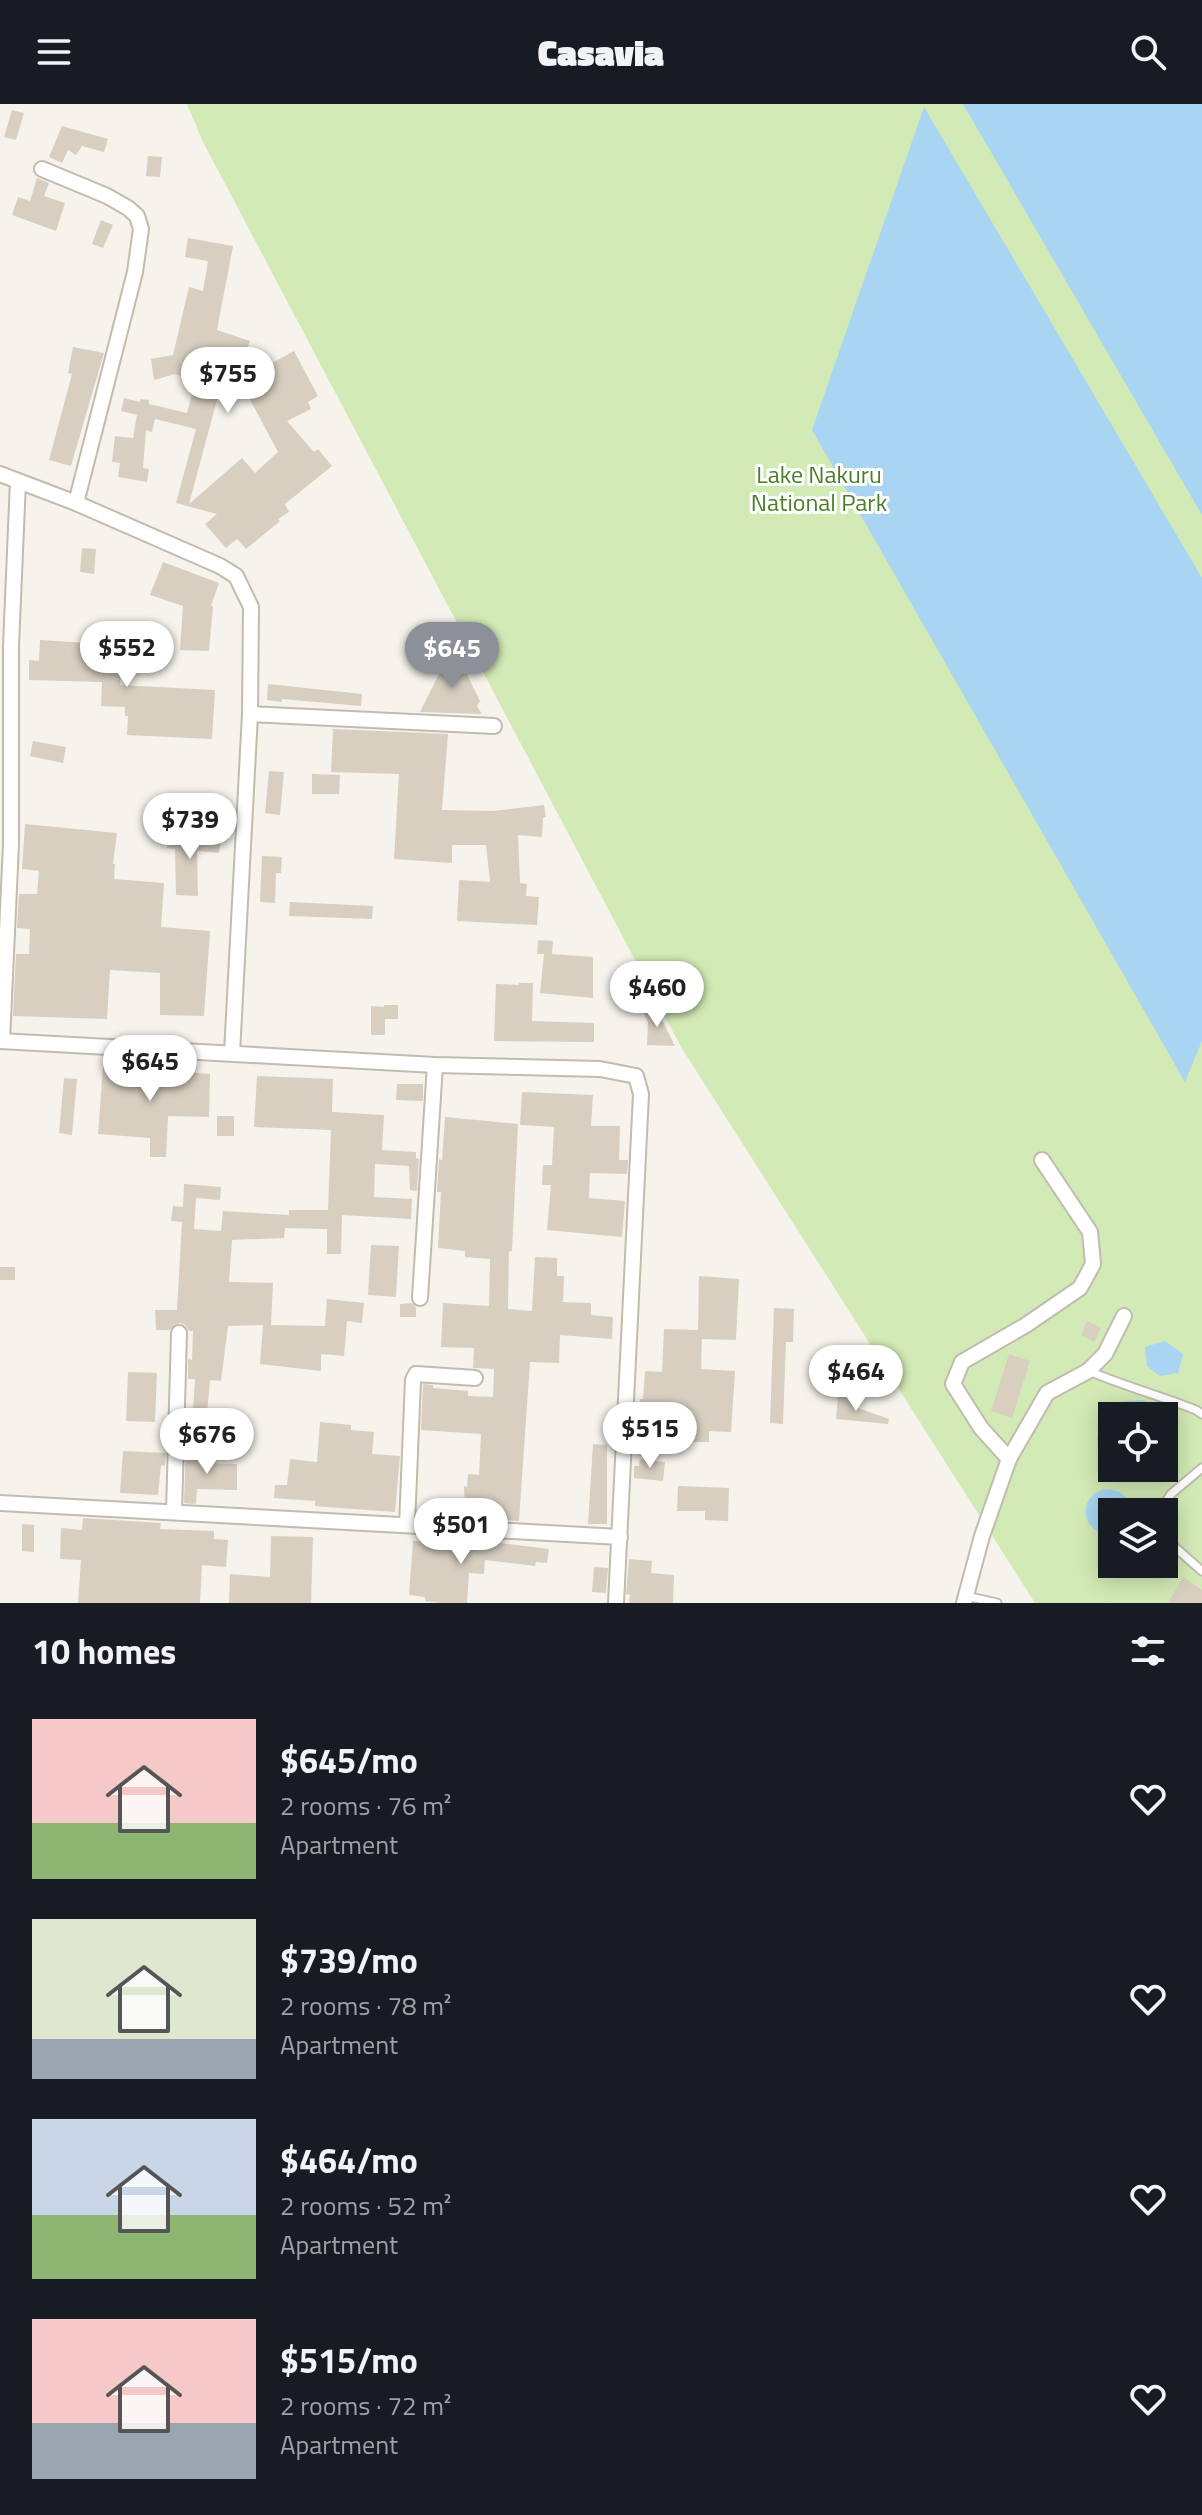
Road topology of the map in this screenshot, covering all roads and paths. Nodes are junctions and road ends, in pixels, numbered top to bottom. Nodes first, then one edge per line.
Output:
1 (42, 169) dead end
2 (0, 474) edge
3 (18, 481) junction
4 (76, 503) junction
5 (250, 714) junction
6 (494, 726) dead end
7 (1, 1041) edge
8 (232, 1053) junction
9 (435, 1065) junction
10 (1042, 1160) dead end
11 (420, 1298) dead end
12 (1124, 1316) dead end
13 (179, 1333) dead end
14 (1088, 1371) junction
15 (475, 1378) dead end
16 (1202, 1414) edge
17 (1009, 1459) junction
18 (1202, 1468) edge
19 (1168, 1498) edge
20 (0, 1503) edge
21 (174, 1512) junction
22 (407, 1525) junction
23 (620, 1537) junction
24 (1178, 1550) edge
25 (1202, 1571) edge
26 (965, 1599) edge
27 (616, 1603) edge
28 (997, 1603) edge

1 - 4 street
2 - 3 street
3 - 4 street
3 - 7 street
4 - 5 street
5 - 6 street
5 - 8 street
7 - 8 street
8 - 9 street
9 - 11 street
9 - 23 street
10 - 17 street
12 - 14 street
13 - 21 street
14 - 16 lane
14 - 17 street
15 - 22 street
17 - 26 street
18 - 19 lane
20 - 21 street
21 - 22 street
22 - 23 street
23 - 27 street
24 - 25 lane
26 - 28 lane

